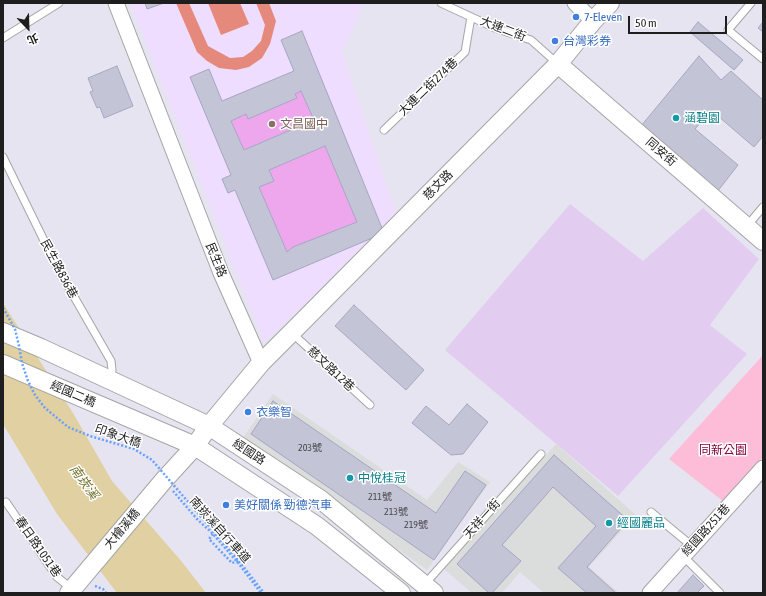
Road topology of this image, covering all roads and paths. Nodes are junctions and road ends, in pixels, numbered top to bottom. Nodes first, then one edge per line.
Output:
1 (59, 3) edge
2 (116, 3) edge
3 (441, 3) edge
4 (575, 3) edge
5 (610, 3) edge
6 (751, 3) edge
7 (471, 17) junction
8 (592, 21) junction
9 (3, 38) edge
10 (763, 59) edge
11 (558, 64) junction
12 (384, 130) dead end
13 (3, 157) edge
14 (763, 207) edge
15 (747, 226) junction
16 (763, 241) edge
17 (3, 308) edge
18 (3, 332) edge
19 (291, 333) junction
20 (260, 363) junction
21 (3, 364) edge
22 (110, 380) junction
23 (370, 405) dead end
24 (143, 424) joint
25 (209, 426) junction
26 (195, 446) junction
27 (541, 454) dead end
28 (763, 468) edge
29 (160, 484) junction
30 (6, 502) dead end
31 (651, 512) dead end
32 (213, 534) junction
33 (687, 551) junction
34 (239, 561) junction
35 (429, 589) edge
36 (71, 591) edge
37 (262, 593) edge
38 (401, 593) edge
39 (650, 593) edge
40 (720, 593) edge

1 - 9 lane
2 - 20 street, 民生路
3 - 7 lane, 大連二街
4 - 8 street
5 - 8 street, 慈文路
6 - 10 lane
7 - 11 lane, 大連二街
7 - 12 lane, 大連二街274巷
8 - 11 street, 慈文路
11 - 15 street, 同安街
11 - 19 street, 慈文路
13 - 22 lane, 民生路836巷
14 - 15 lane
15 - 16 street, 同安街
17 - 34 path, 印象大橋, bridge
18 - 22 street, 經國路
19 - 20 street, 慈文路
19 - 23 lane, 慈文路12巷
20 - 25 street
21 - 24 street, 經國二橋
22 - 25 street, 經國路
24 - 26 street, 經國路
25 - 26 street
25 - 35 street, 經國路
26 - 29 street
26 - 38 street, 經國路
27 - 35 lane, 天祥一街
28 - 33 street, 經國路251巷
29 - 32 path, 南崁溪自行車道
29 - 36 street, 大檜溪橋
30 - 36 lane, 春日路1051巷
31 - 33 lane
32 - 34 path, bridge
32 - 37 path, 南崁溪自行車道
33 - 39 street, 經國路251巷
33 - 40 lane
34 - 37 path, 印象大橋, bridge

